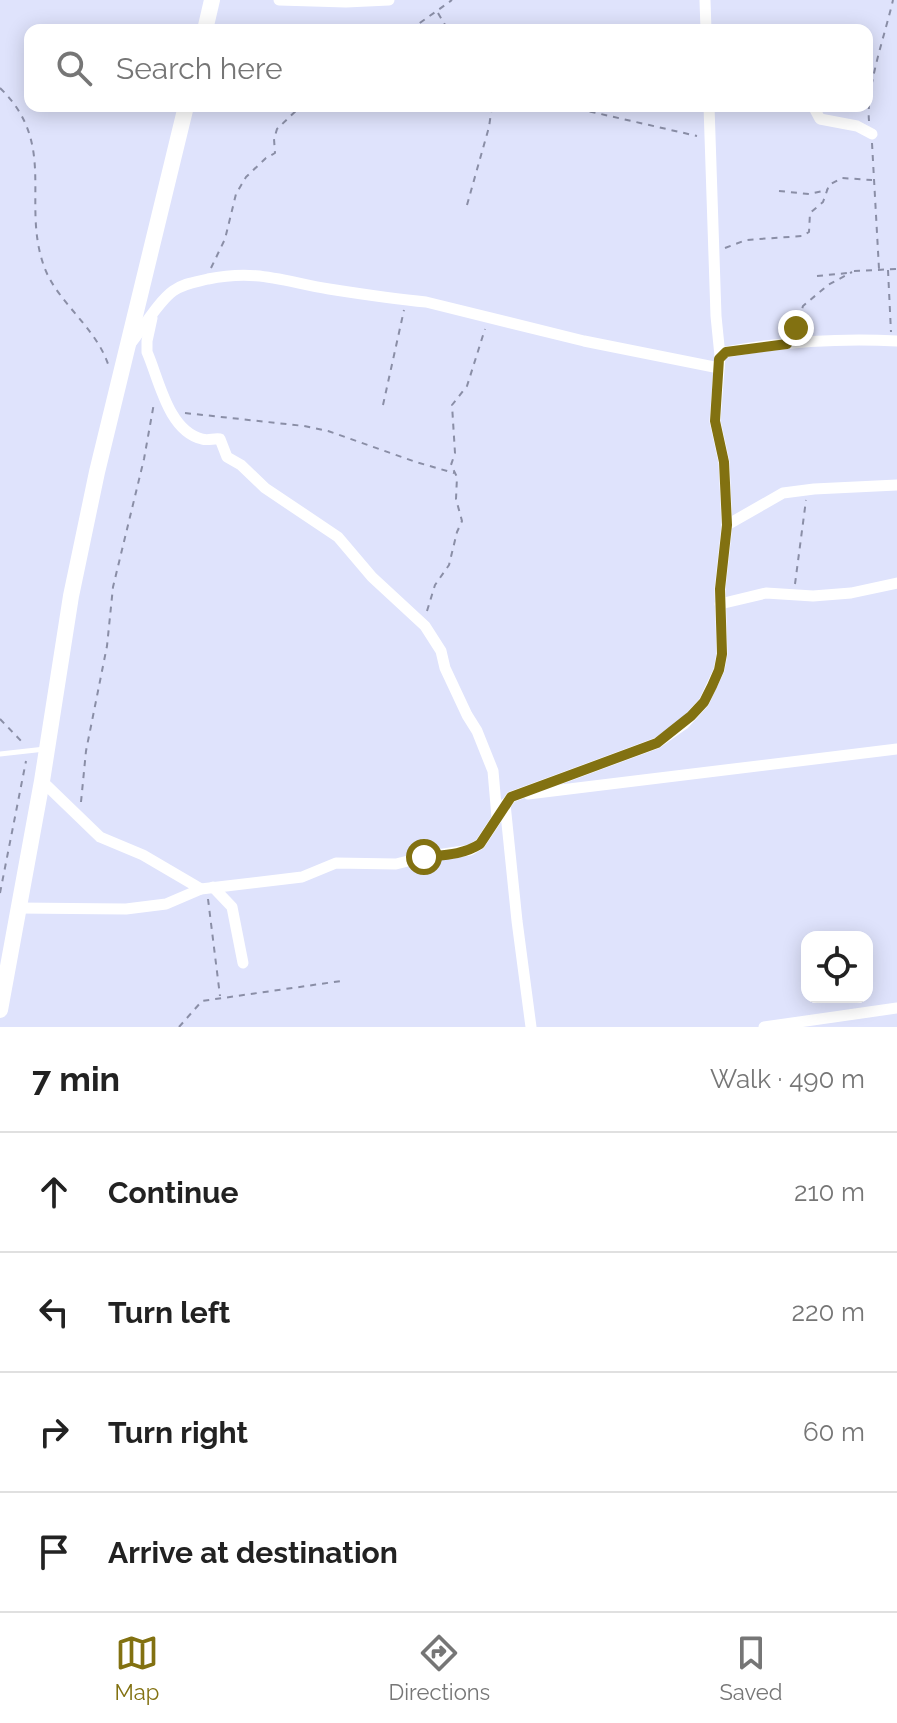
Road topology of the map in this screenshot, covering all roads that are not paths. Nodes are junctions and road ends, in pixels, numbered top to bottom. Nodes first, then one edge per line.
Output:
1 (212, 0) edge
2 (279, 0) edge
3 (389, 0) edge
4 (705, 0) edge
5 (206, 24) edge
6 (706, 24) edge
7 (185, 112) edge
8 (709, 112) edge
9 (816, 112) edge
10 (872, 134) dead end
11 (152, 318) junction
12 (894, 340) edge
13 (128, 346) junction
14 (720, 362) junction
15 (897, 485) edge
16 (727, 525) junction
17 (897, 583) edge
18 (720, 604) junction
19 (46, 749) junction
20 (897, 749) edge
21 (0, 754) edge
22 (42, 781) junction
23 (517, 795) junction
24 (505, 804) junction
25 (497, 817) junction
26 (207, 888) junction
27 (17, 908) junction
28 (243, 963) dead end
29 (897, 1008) edge
30 (0, 1010) edge
31 (531, 1027) edge
32 (764, 1027) edge

1 - 5 street
2 - 3 street
4 - 6 street
7 - 13 street
8 - 14 street
9 - 10 street
11 - 13 street
11 - 14 street
11 - 25 street
12 - 14 street
13 - 19 street
14 - 16 street
15 - 16 street
16 - 18 street
17 - 18 street
18 - 23 street
19 - 21 lane
19 - 22 street
20 - 23 street
22 - 26 street
22 - 27 street
23 - 24 street
24 - 25 street
24 - 31 street
25 - 26 street
26 - 27 street
26 - 28 street
27 - 30 street
29 - 32 street

